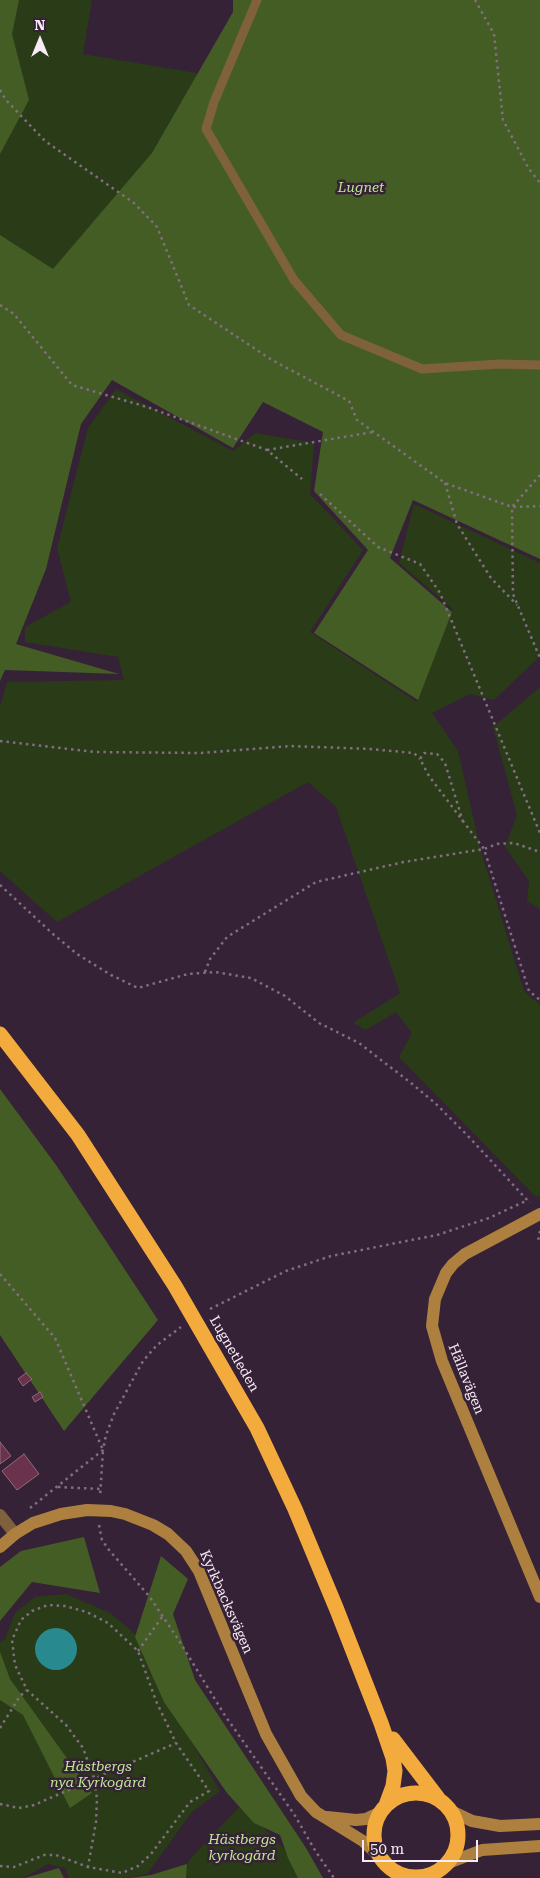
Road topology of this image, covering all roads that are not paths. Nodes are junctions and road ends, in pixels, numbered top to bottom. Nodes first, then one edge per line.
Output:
1 (257, 0) edge
2 (540, 365) edge
3 (0, 1034) edge
4 (540, 1214) edge
5 (0, 1515) edge
6 (15, 1534) junction
7 (0, 1547) edge
8 (540, 1597) edge
9 (381, 1723) junction
10 (439, 1800) junction
11 (383, 1809) junction
12 (451, 1811) junction
13 (324, 1817) junction
14 (540, 1824) edge
15 (540, 1846) edge
16 (381, 1858) junction
17 (441, 1871) edge
18 (396, 1874) edge

1 - 2 lane
3 - 9 highway, Lugnetleden
4 - 8 street, Hällavägen
5 - 6 street
6 - 7 street, Kyrkbacksvägen
6 - 13 street, Kyrkbacksvägen
9 - 10 highway, Lugnetleden
9 - 11 highway, Lugnetleden
10 - 11 highway
10 - 12 highway
11 - 13 street
11 - 16 highway
12 - 14 street
12 - 17 highway
13 - 16 street, Kyrkbacksvägen
15 - 17 street
16 - 18 highway
17 - 18 highway

